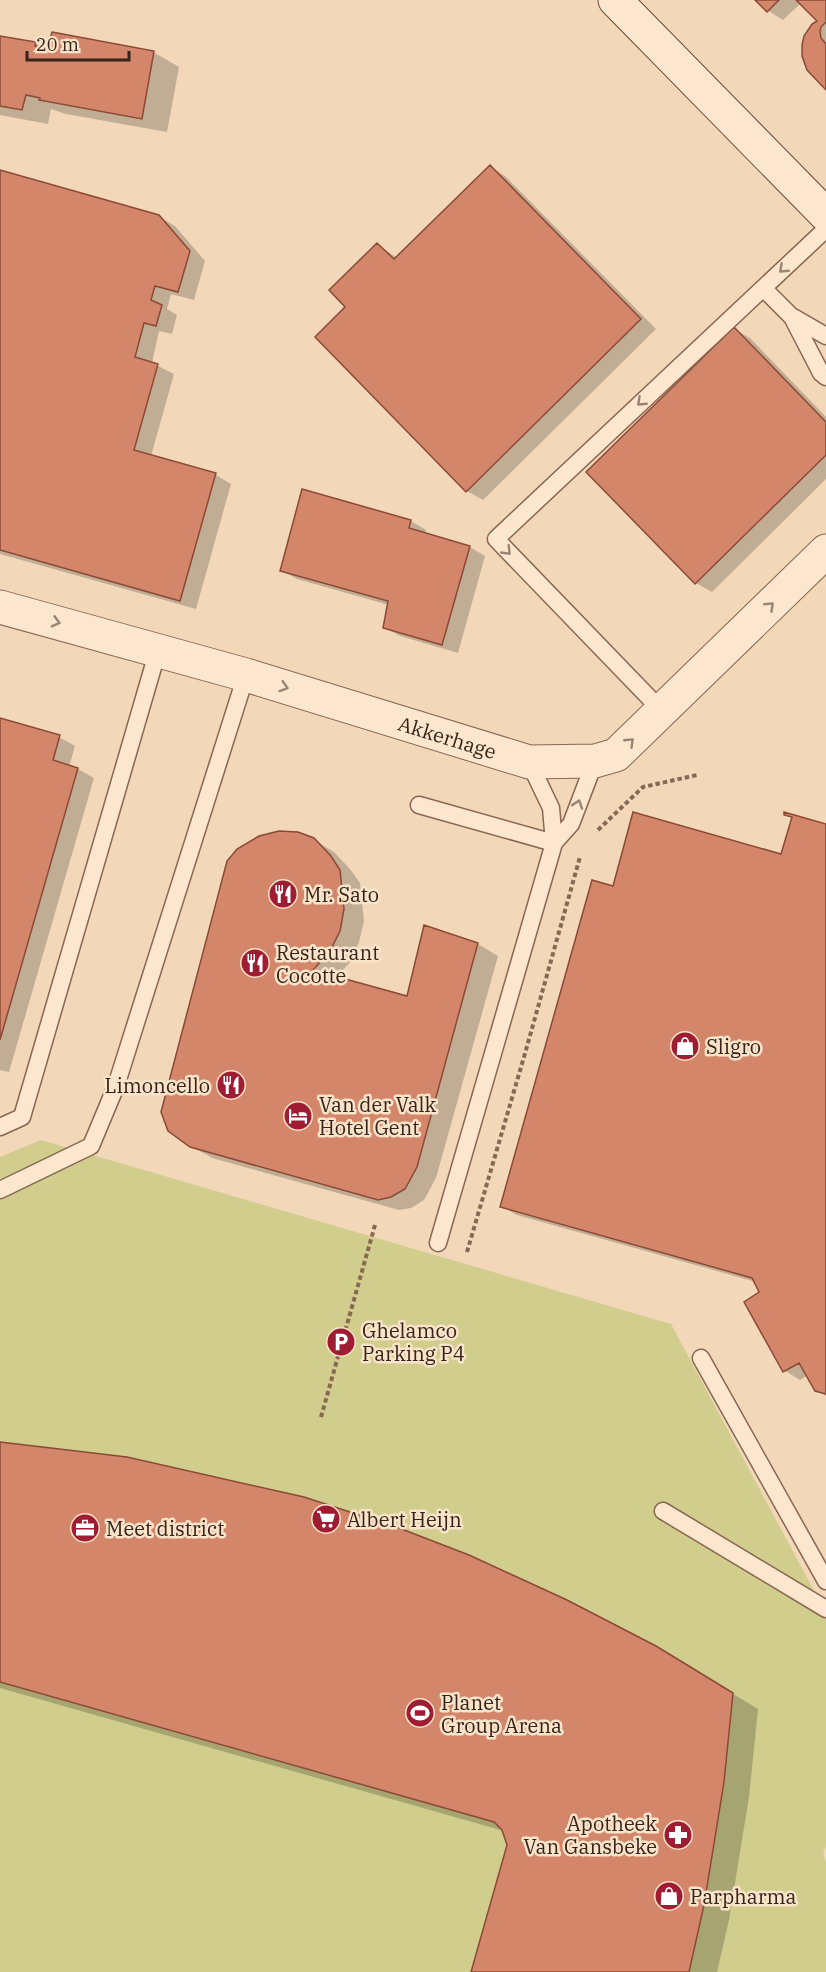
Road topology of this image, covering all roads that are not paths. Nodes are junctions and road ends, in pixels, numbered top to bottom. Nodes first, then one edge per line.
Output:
1 (615, 0) edge
2 (826, 215) edge
3 (826, 229) edge
4 (763, 288) junction
5 (792, 317) junction
6 (826, 336) edge
7 (826, 377) edge
8 (826, 552) edge
9 (0, 607) edge
10 (158, 650) junction
11 (246, 675) junction
12 (662, 711) junction
13 (595, 761) junction
14 (529, 762) junction
15 (419, 805) dead end
16 (554, 843) junction
17 (0, 1127) edge
18 (0, 1190) edge
19 (438, 1243) dead end
20 (701, 1358) dead end
21 (663, 1511) dead end
22 (826, 1581) edge
23 (826, 1609) edge

1 - 2 street
3 -> 4 lane
4 - 5 lane
4 -> 12 lane
5 - 6 lane
5 - 7 lane
12 -> 8 street, Akkerhage
9 -> 10 street, Akkerhage
10 - 11 street, Akkerhage
10 - 17 lane
11 -> 14 street, Akkerhage
11 - 18 lane
13 -> 12 street, Akkerhage
13 - 14 street, Akkerhage
16 -> 13 lane
14 - 16 lane
15 - 16 lane
16 - 19 lane
20 - 22 lane
21 - 23 lane

